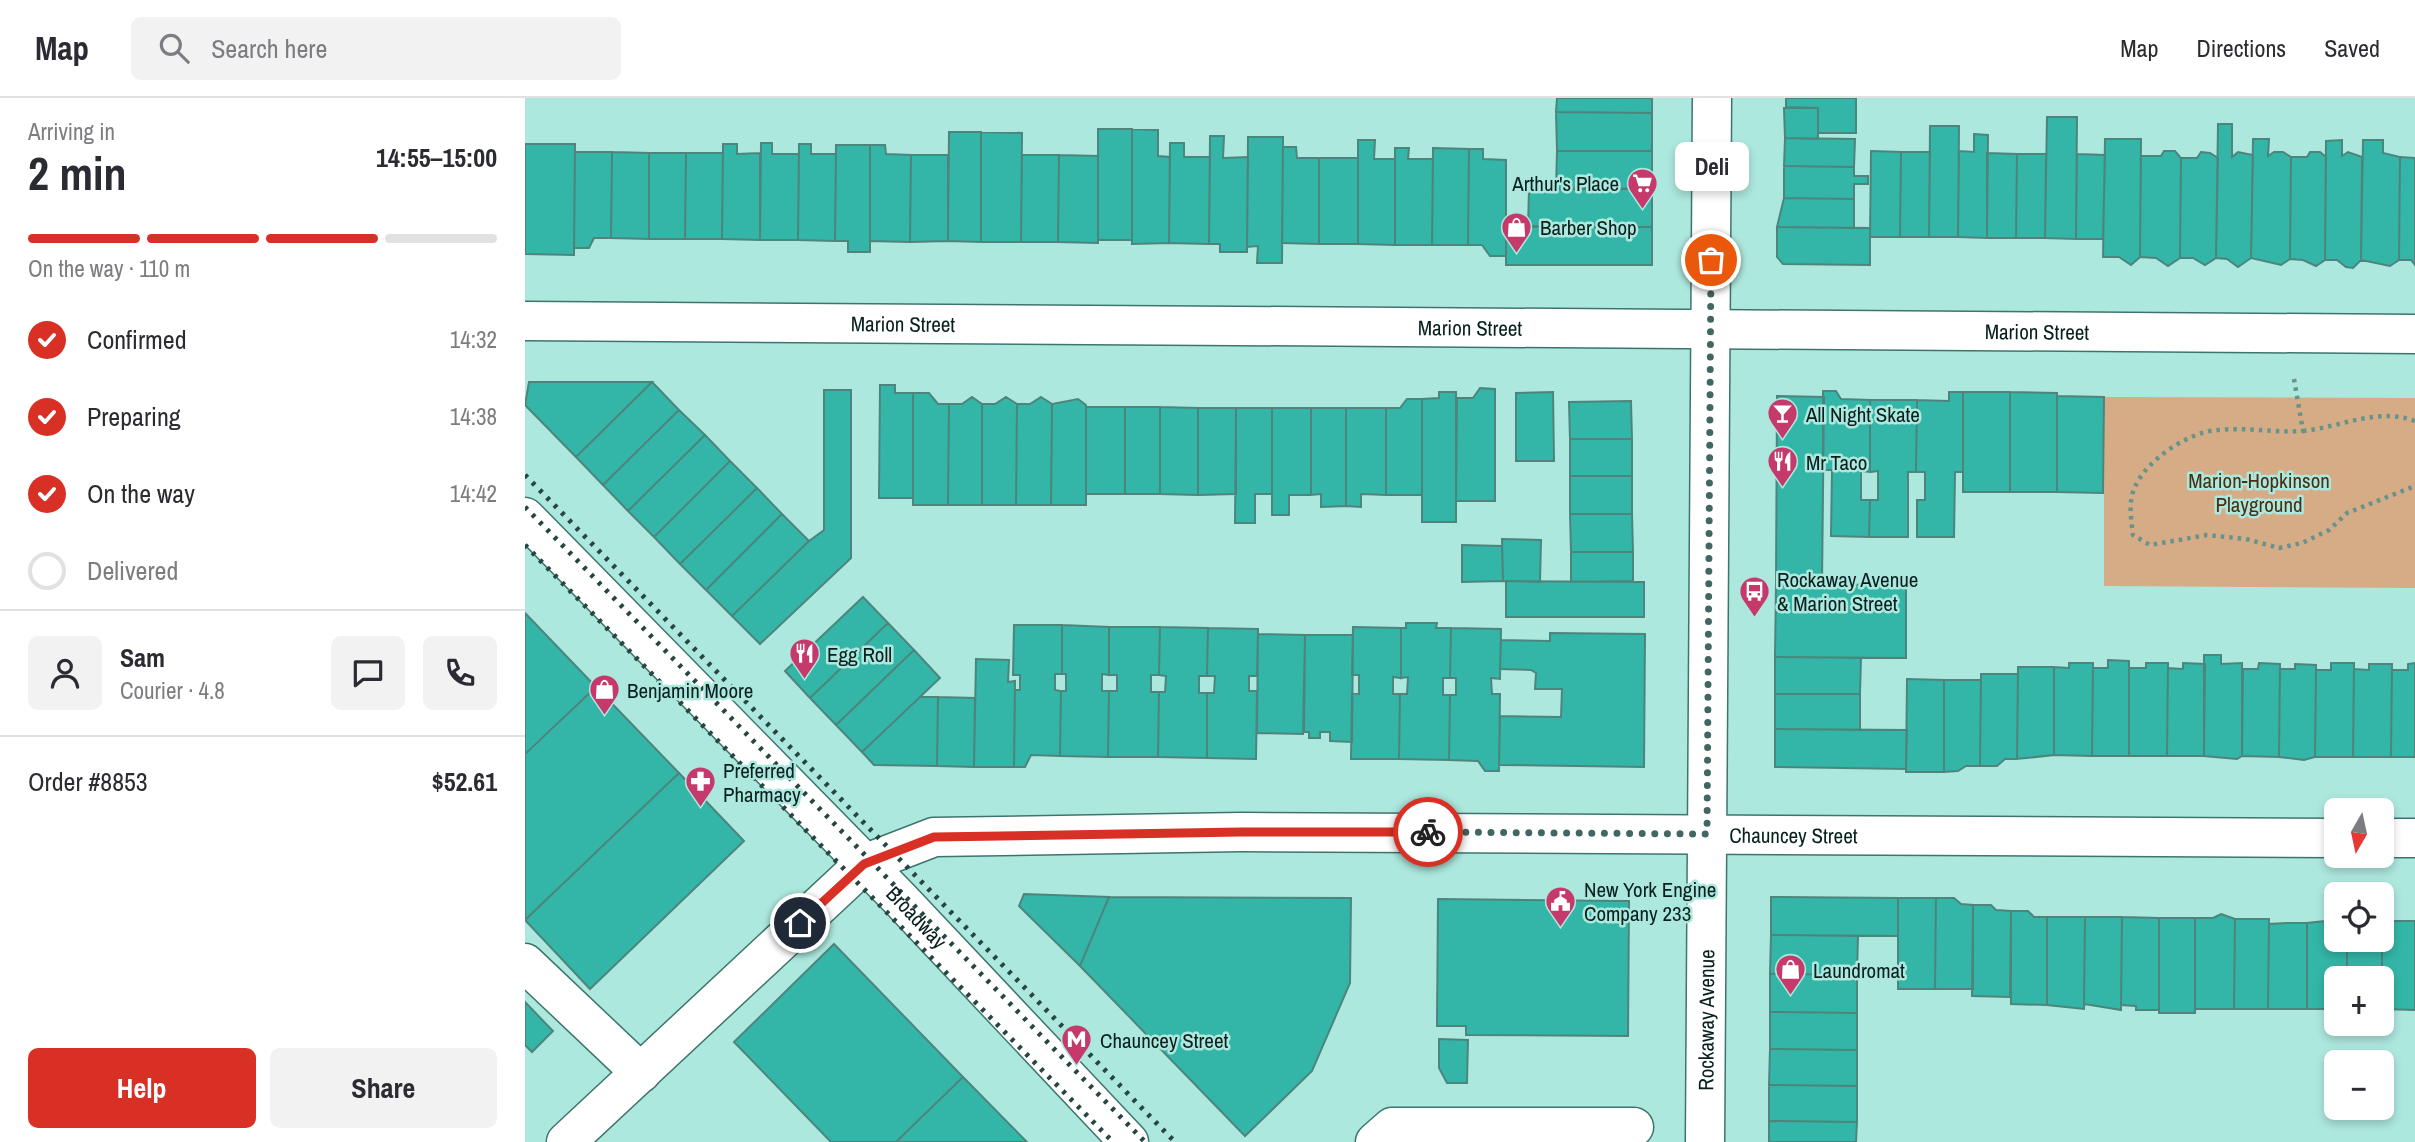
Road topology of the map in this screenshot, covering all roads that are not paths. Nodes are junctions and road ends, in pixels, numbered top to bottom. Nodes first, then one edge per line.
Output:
1 (1712, 98) edge
2 (525, 321) edge
3 (1710, 328) junction
4 (2415, 334) edge
5 (525, 517) edge
6 (1707, 834) junction
7 (2324, 838) edge
8 (2394, 838) edge
9 (2415, 838) edge
10 (864, 864) junction
11 (525, 963) edge
12 (641, 1073) junction
13 (1634, 1127) dead end
14 (566, 1142) edge
15 (1129, 1142) edge
16 (1374, 1142) edge
17 (1705, 1142) edge

1 - 3 street, Rockaway Avenue
2 - 3 street, Marion Street
3 - 4 street, Marion Street
3 - 6 street, Rockaway Avenue
5 - 10 street, Broadway
6 - 7 street, Chauncey Street
6 - 10 street, Chauncey Street
6 - 17 street, Rockaway Avenue
8 - 9 street
10 - 12 street, Chauncey Street
10 - 15 street, Broadway
11 - 12 street
12 - 14 street, Chauncey Street
13 - 16 street

